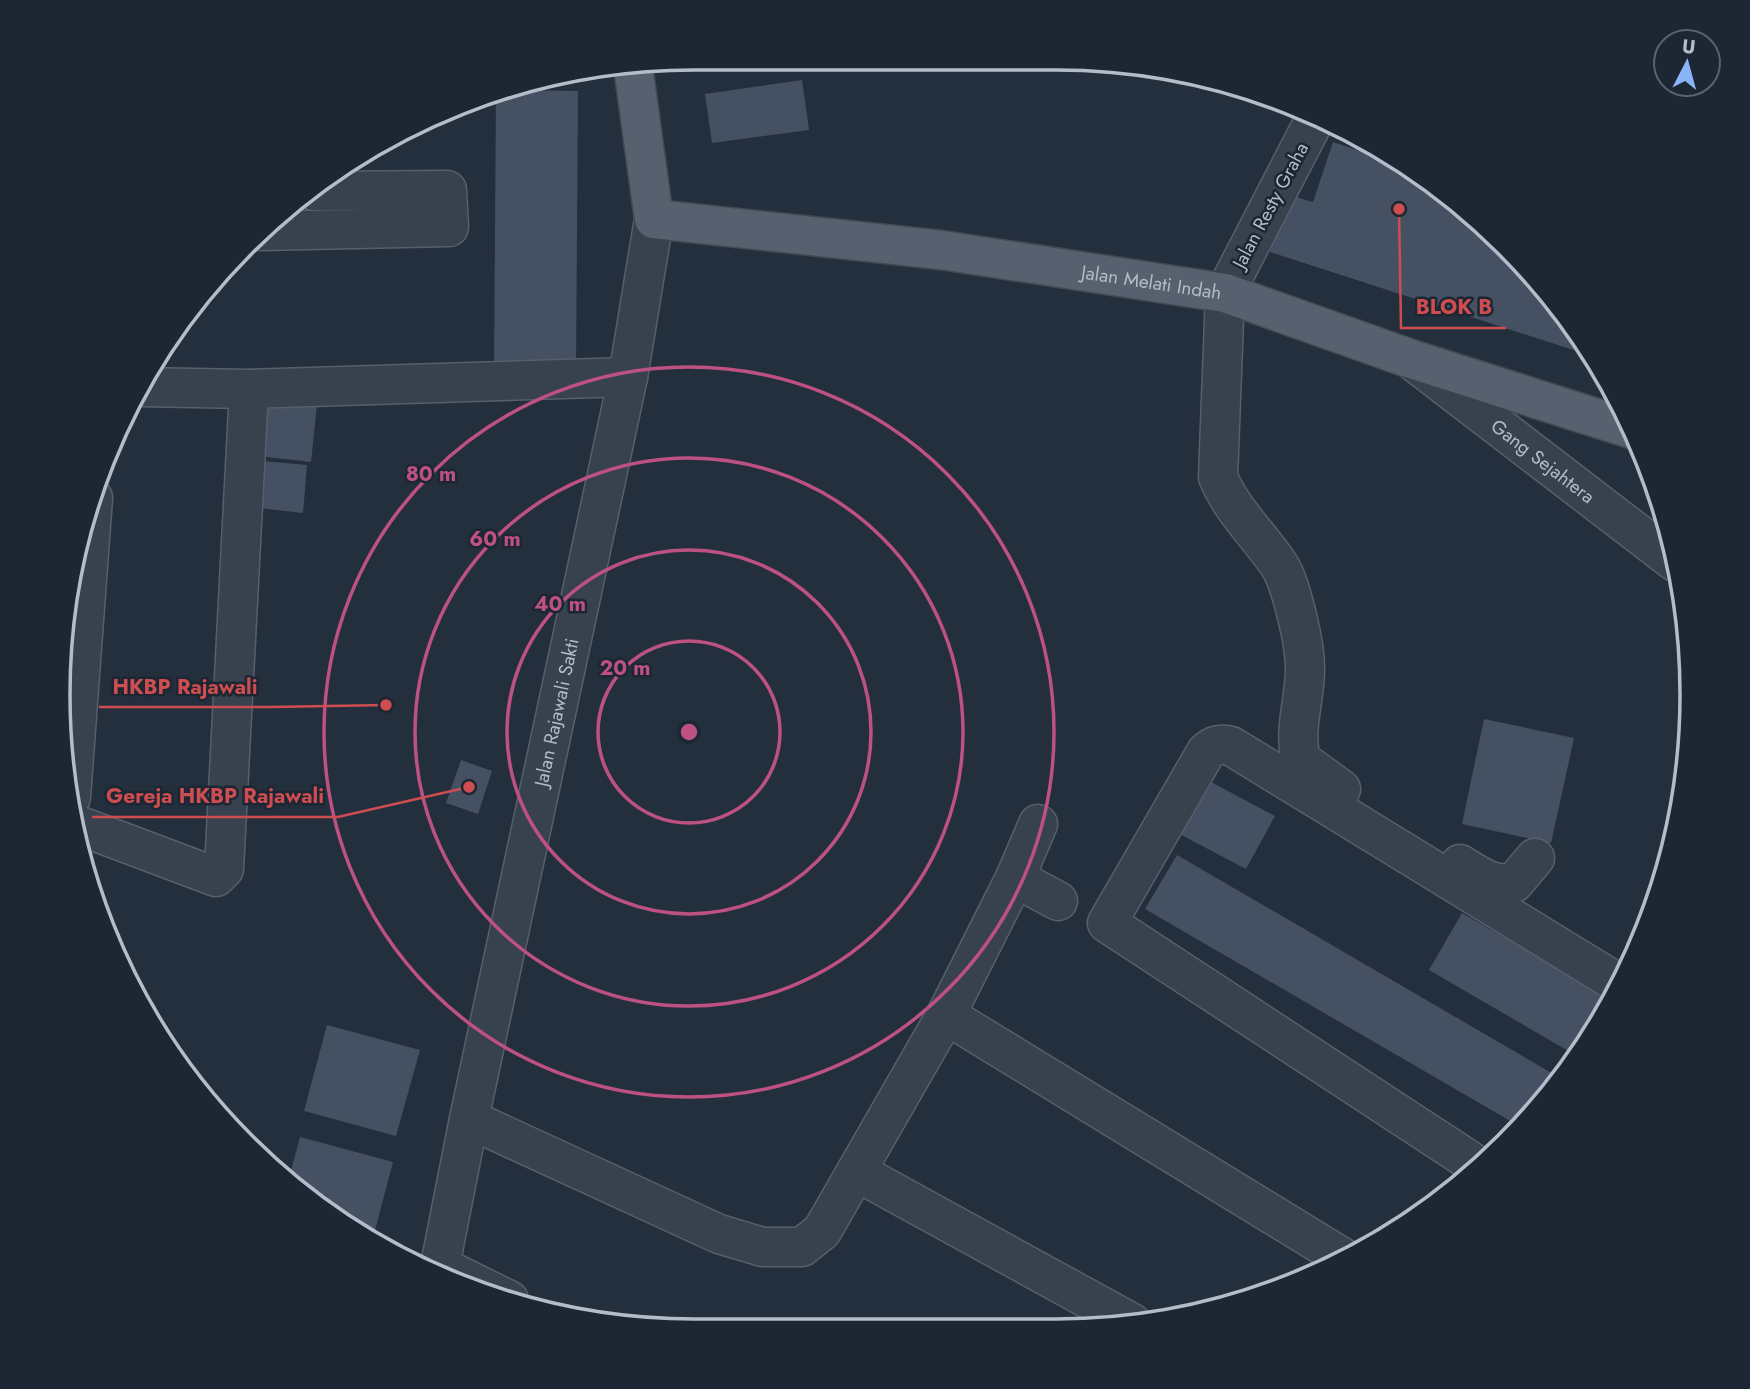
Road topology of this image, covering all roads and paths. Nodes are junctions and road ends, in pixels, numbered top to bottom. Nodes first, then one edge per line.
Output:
1 (635, 73) edge
2 (1312, 125) edge
3 (325, 191) edge
4 (654, 219) junction
5 (276, 232) edge
6 (1224, 293) junction
7 (1411, 359) junction
8 (628, 377) junction
9 (151, 387) edge
10 (249, 389) junction
11 (1619, 425) edge
12 (1664, 553) edge
13 (85, 560) edge
14 (73, 652) edge
15 (72, 743) edge
16 (1038, 824) dead end
17 (85, 828) edge
18 (1535, 858) dead end
19 (1016, 878) junction
20 (1058, 901) dead end
21 (1611, 979) edge
22 (946, 1015) junction
23 (469, 1119) junction
24 (1470, 1161) edge
25 (857, 1172) junction
26 (1335, 1253) edge
27 (440, 1264) edge
28 (1119, 1316) edge

1 - 4 main road, Jalan Rajawali Sakti
2 - 6 street, Jalan Resty Graha
3 - 5 street
4 - 6 main road, Jalan Melati Indah
4 - 8 street, Jalan Rajawali Sakti
6 - 7 main road, Jalan Melati Indah
6 - 18 street
7 - 11 main road, Jalan Melati Indah
7 - 12 street, Gang Sejahtera
8 - 10 street
8 - 23 street, Jalan Rajawali Sakti
9 - 10 street
10 - 17 street
13 - 14 street
14 - 15 street
16 - 19 street
19 - 20 street
19 - 22 street
21 - 24 street
22 - 25 street
22 - 26 street
23 - 25 street
23 - 27 street, Jalan Rajawali Sakti
25 - 28 street

